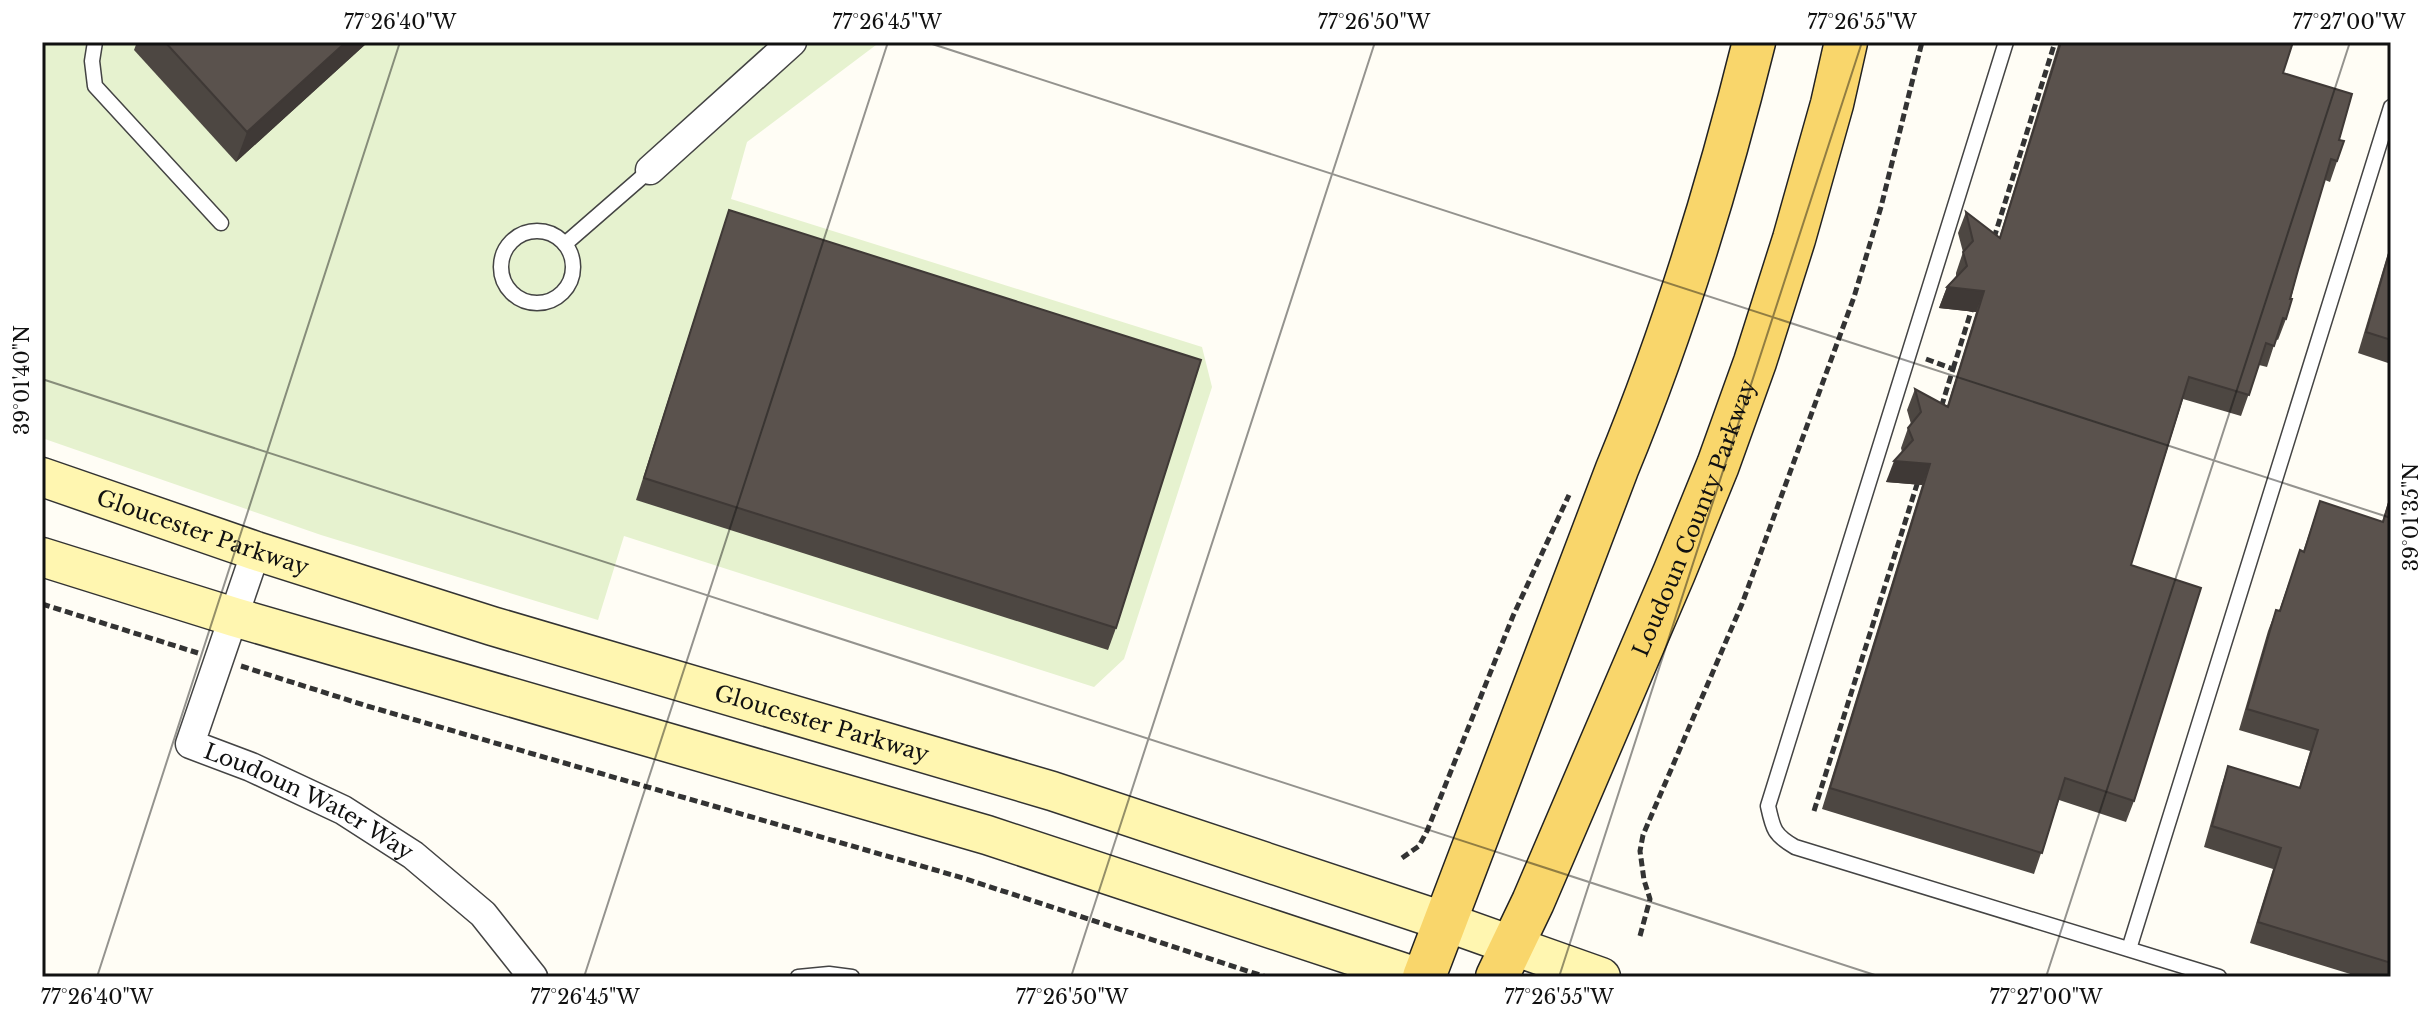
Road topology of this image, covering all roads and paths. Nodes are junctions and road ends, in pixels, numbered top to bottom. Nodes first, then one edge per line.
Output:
1 (95, 42) edge
2 (792, 42) edge
3 (1754, 42) edge
4 (1846, 42) edge
5 (1922, 42) edge
6 (2006, 42) edge
7 (2055, 42) edge
8 (2391, 107) edge
9 (650, 170) joint
10 (221, 223) dead end
11 (565, 244) junction
12 (1990, 250) edge
13 (1976, 295) edge
14 (1910, 353) junction
15 (1953, 369) junction
16 (1939, 415) edge
17 (1920, 476) edge
18 (42, 477) edge
19 (1575, 481) dead end
20 (256, 551) junction
21 (42, 557) edge
22 (42, 604) edge
23 (234, 617) junction
24 (218, 659) junction
25 (1814, 811) dead end
26 (1402, 858) dead end
27 (1446, 922) junction
28 (1640, 936) dead end
29 (2129, 949) junction
30 (1504, 961) edge
31 (533, 977) edge
32 (798, 977) edge
33 (852, 977) edge
34 (1266, 977) edge
35 (1417, 977) edge
36 (1424, 977) edge
37 (1601, 977) edge
38 (2219, 977) edge

1 - 10 lane
2 - 9 street
3 - 27 main road
4 - 30 main road, Loudoun County Parkway
5 - 28 path
6 - 14 lane
7 - 12 path
8 - 29 lane
9 - 11 lane
11 - 11 lane
13 - 15 path
14 - 15 path
14 - 29 lane
15 - 16 path
17 - 25 path
18 - 20 main road, Gloucester Parkway
19 - 26 path
20 - 23 street, Loudoun Water Way
20 - 27 main road, Gloucester Parkway
21 - 23 main road
22 - 24 path
23 - 24 street, Loudoun Water Way
23 - 35 main road
24 - 31 street, Loudoun Water Way
24 - 34 path
27 - 30 main road, Gloucester Parkway
27 - 36 main road
29 - 38 lane
30 - 37 main road, Gloucester Parkway
32 - 33 lane

